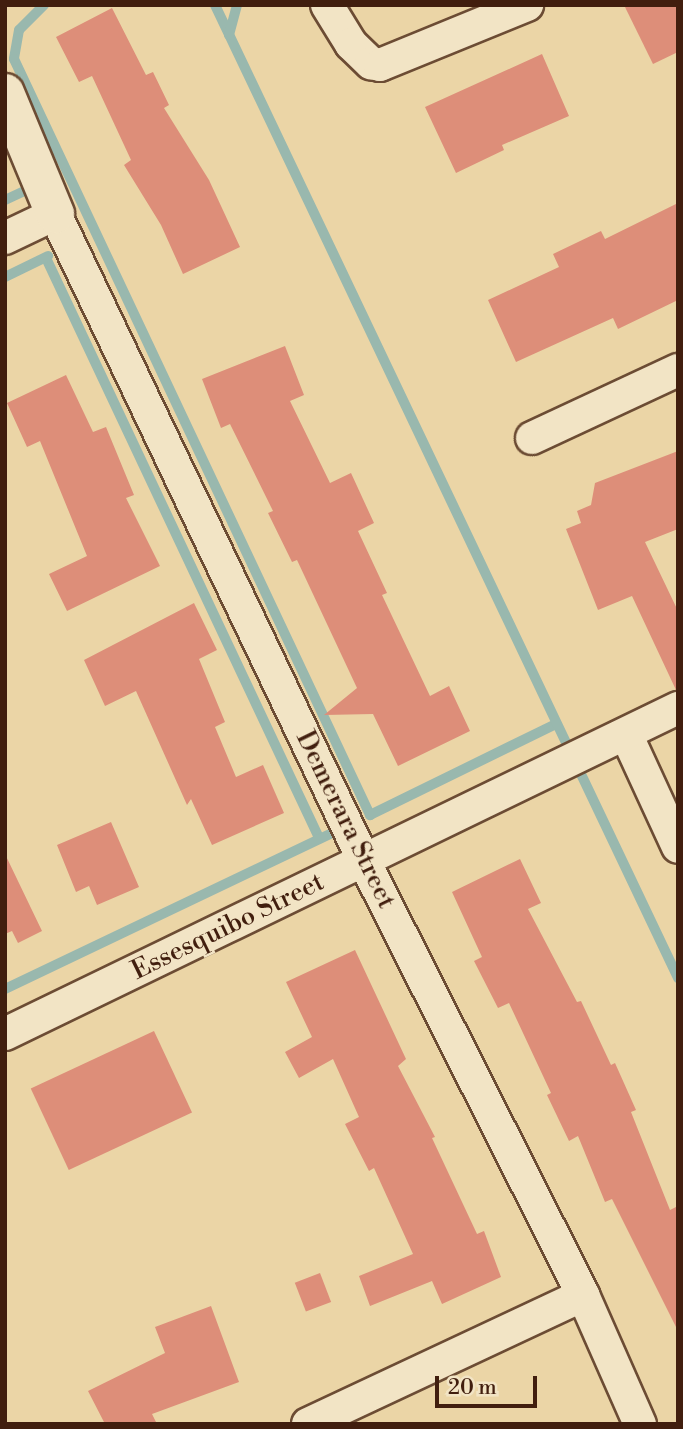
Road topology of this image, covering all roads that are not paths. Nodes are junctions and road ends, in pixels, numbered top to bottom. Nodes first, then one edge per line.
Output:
1 (327, 5) edge
2 (527, 5) edge
3 (5, 93) edge
4 (55, 214) junction
5 (5, 238) edge
6 (678, 370) edge
7 (531, 438) dead end
8 (678, 708) edge
9 (614, 740) junction
10 (678, 847) edge
11 (364, 861) junction
12 (5, 1034) edge
13 (583, 1295) junction
14 (308, 1424) edge
15 (640, 1424) edge

1 - 2 street
3 - 4 street
4 - 5 street
4 - 11 street, Demerara Street
6 - 7 street
8 - 9 street, Essesquibo Street
9 - 10 street
9 - 11 street, Essesquibo Street
11 - 12 street, Essesquibo Street
11 - 13 street, Demerara Street
13 - 14 street
13 - 15 street, Demerara Street

